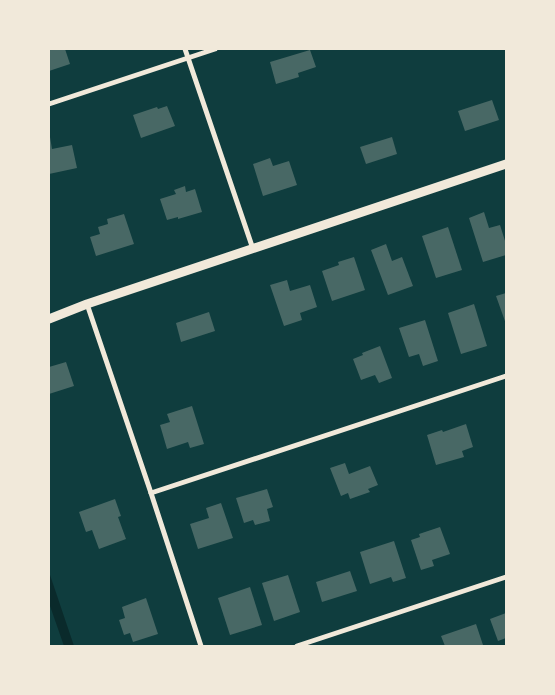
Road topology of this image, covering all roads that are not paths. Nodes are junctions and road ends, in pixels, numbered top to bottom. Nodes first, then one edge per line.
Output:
1 (185, 49) edge
2 (215, 49) edge
3 (188, 58) junction
4 (49, 104) edge
5 (506, 164) edge
6 (253, 249) junction
7 (87, 304) junction
8 (49, 319) edge
9 (506, 376) edge
10 (151, 493) junction
11 (506, 577) edge
12 (201, 646) edge
13 (297, 646) edge

1 - 3 street
2 - 3 street
3 - 4 street
3 - 6 street
5 - 6 street
6 - 7 street
7 - 8 street
7 - 10 street
9 - 10 street
10 - 12 street
11 - 13 street

